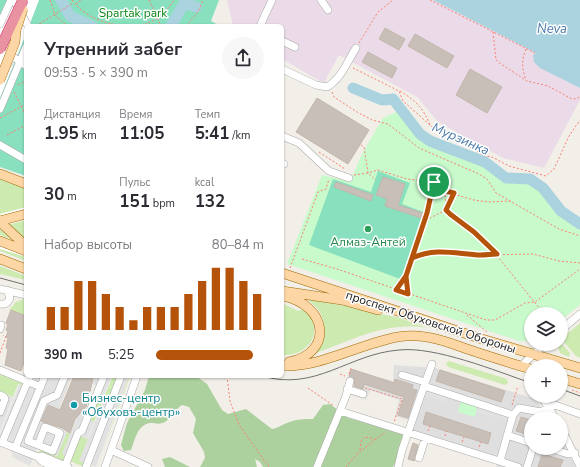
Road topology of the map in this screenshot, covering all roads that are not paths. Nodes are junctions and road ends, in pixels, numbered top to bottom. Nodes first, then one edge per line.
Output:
1 (11, 0) edge
2 (14, 0) edge
3 (24, 0) edge
4 (272, 0) edge
5 (0, 24) edge
6 (27, 24) edge
7 (261, 24) edge
8 (284, 42) edge
9 (295, 47) dead end
10 (356, 48) road end
11 (0, 49) edge
12 (24, 52) edge
13 (20, 61) junction
14 (24, 64) edge
15 (284, 70) edge
16 (0, 80) edge
17 (0, 85) edge
18 (0, 109) edge
19 (284, 137) edge
20 (0, 145) edge
21 (24, 159) edge
22 (0, 174) edge
23 (349, 178) road end
24 (24, 183) edge
25 (24, 215) edge
26 (0, 222) edge
27 (0, 241) edge
28 (24, 244) edge
29 (24, 250) edge
30 (0, 259) edge
31 (24, 268) edge
32 (286, 272) edge
33 (2, 289) edge
34 (284, 291) edge
35 (17, 292) junction
36 (24, 294) edge
37 (284, 296) edge
38 (10, 298) junction
39 (0, 304) edge
40 (580, 314) edge
41 (407, 315) junction
42 (568, 324) edge
43 (537, 351) edge
44 (533, 355) junction
45 (284, 364) edge
46 (284, 364) edge
47 (432, 364) dead end
48 (521, 366) junction
49 (524, 367) edge
50 (580, 368) edge
51 (0, 370) edge
52 (402, 375) dead end
53 (24, 378) edge
54 (44, 378) edge
55 (64, 378) edge
56 (103, 378) edge
57 (120, 378) edge
58 (136, 378) edge
59 (28, 379) edge
60 (349, 379) road end
61 (568, 380) edge
62 (425, 384) junction
63 (580, 384) edge
64 (41, 387) junction
65 (347, 389) junction
66 (363, 394) road end
67 (0, 395) edge
68 (545, 403) edge
69 (548, 408) junction
70 (341, 410) junction
71 (550, 411) edge
72 (0, 412) edge
73 (511, 414) junction
74 (580, 414) edge
75 (409, 432) junction
76 (507, 436) junction
77 (425, 439) junction
78 (524, 440) edge
79 (568, 440) edge
80 (1, 442) edge
81 (16, 448) junction
82 (112, 450) junction
83 (29, 453) junction
84 (575, 453) junction
85 (568, 454) edge
86 (531, 455) edge
87 (419, 458) dead end
88 (500, 461) junction
89 (65, 466) edge
90 (580, 466) edge
91 (86, 467) edge
92 (106, 467) edge
93 (148, 467) edge
94 (317, 467) edge
95 (398, 467) edge
96 (517, 467) edge
97 (527, 467) edge

1 - 5 street
2 - 6 street
3 - 11 highway, bridge
3 - 16 main road, bridge
4 - 7 street
8 - 9 street
10 - 15 street
12 - 13 street
13 - 14 street
13 - 17 street
13 - 18 street
19 - 23 street
20 - 21 street
22 - 24 main road
25 - 26 main road
26 - 28 main road
27 - 29 main road
30 - 31 main road
32 - 41 main road, проспект Обуховской Обороны
33 - 35 street
33 - 38 street
34 - 41 main road
35 - 36 street
35 - 38 street
37 - 45 main road
38 - 39 street
40 - 42 street
41 - 44 main road, проспект Обуховской Обороны
43 - 44 street
44 - 48 street
44 - 50 main road, проспект Обуховской Обороны
46 - 48 main road, проспект Обуховской Обороны
47 - 62 street
48 - 49 main road, проспект Обуховской Обороны
51 - 53 street
52 - 62 street
54 - 64 street
55 - 83 street
56 - 89 street
57 - 91 street
58 - 82 street
59 - 64 street
59 - 80 street
60 - 65 street
61 - 63 main road
62 - 73 street
62 - 75 street
64 - 81 street
65 - 66 street
65 - 70 street
67 - 72 street
68 - 69 street
69 - 71 street
69 - 73 street
69 - 74 street
70 - 75 street
70 - 94 street
73 - 76 street
75 - 77 street
75 - 95 street
76 - 78 street
76 - 88 street
77 - 87 street
77 - 88 street
79 - 84 street
80 - 81 street
81 - 83 street
82 - 92 street
82 - 93 street
83 - 89 street
84 - 85 street
84 - 90 street
86 - 97 street
88 - 96 street

